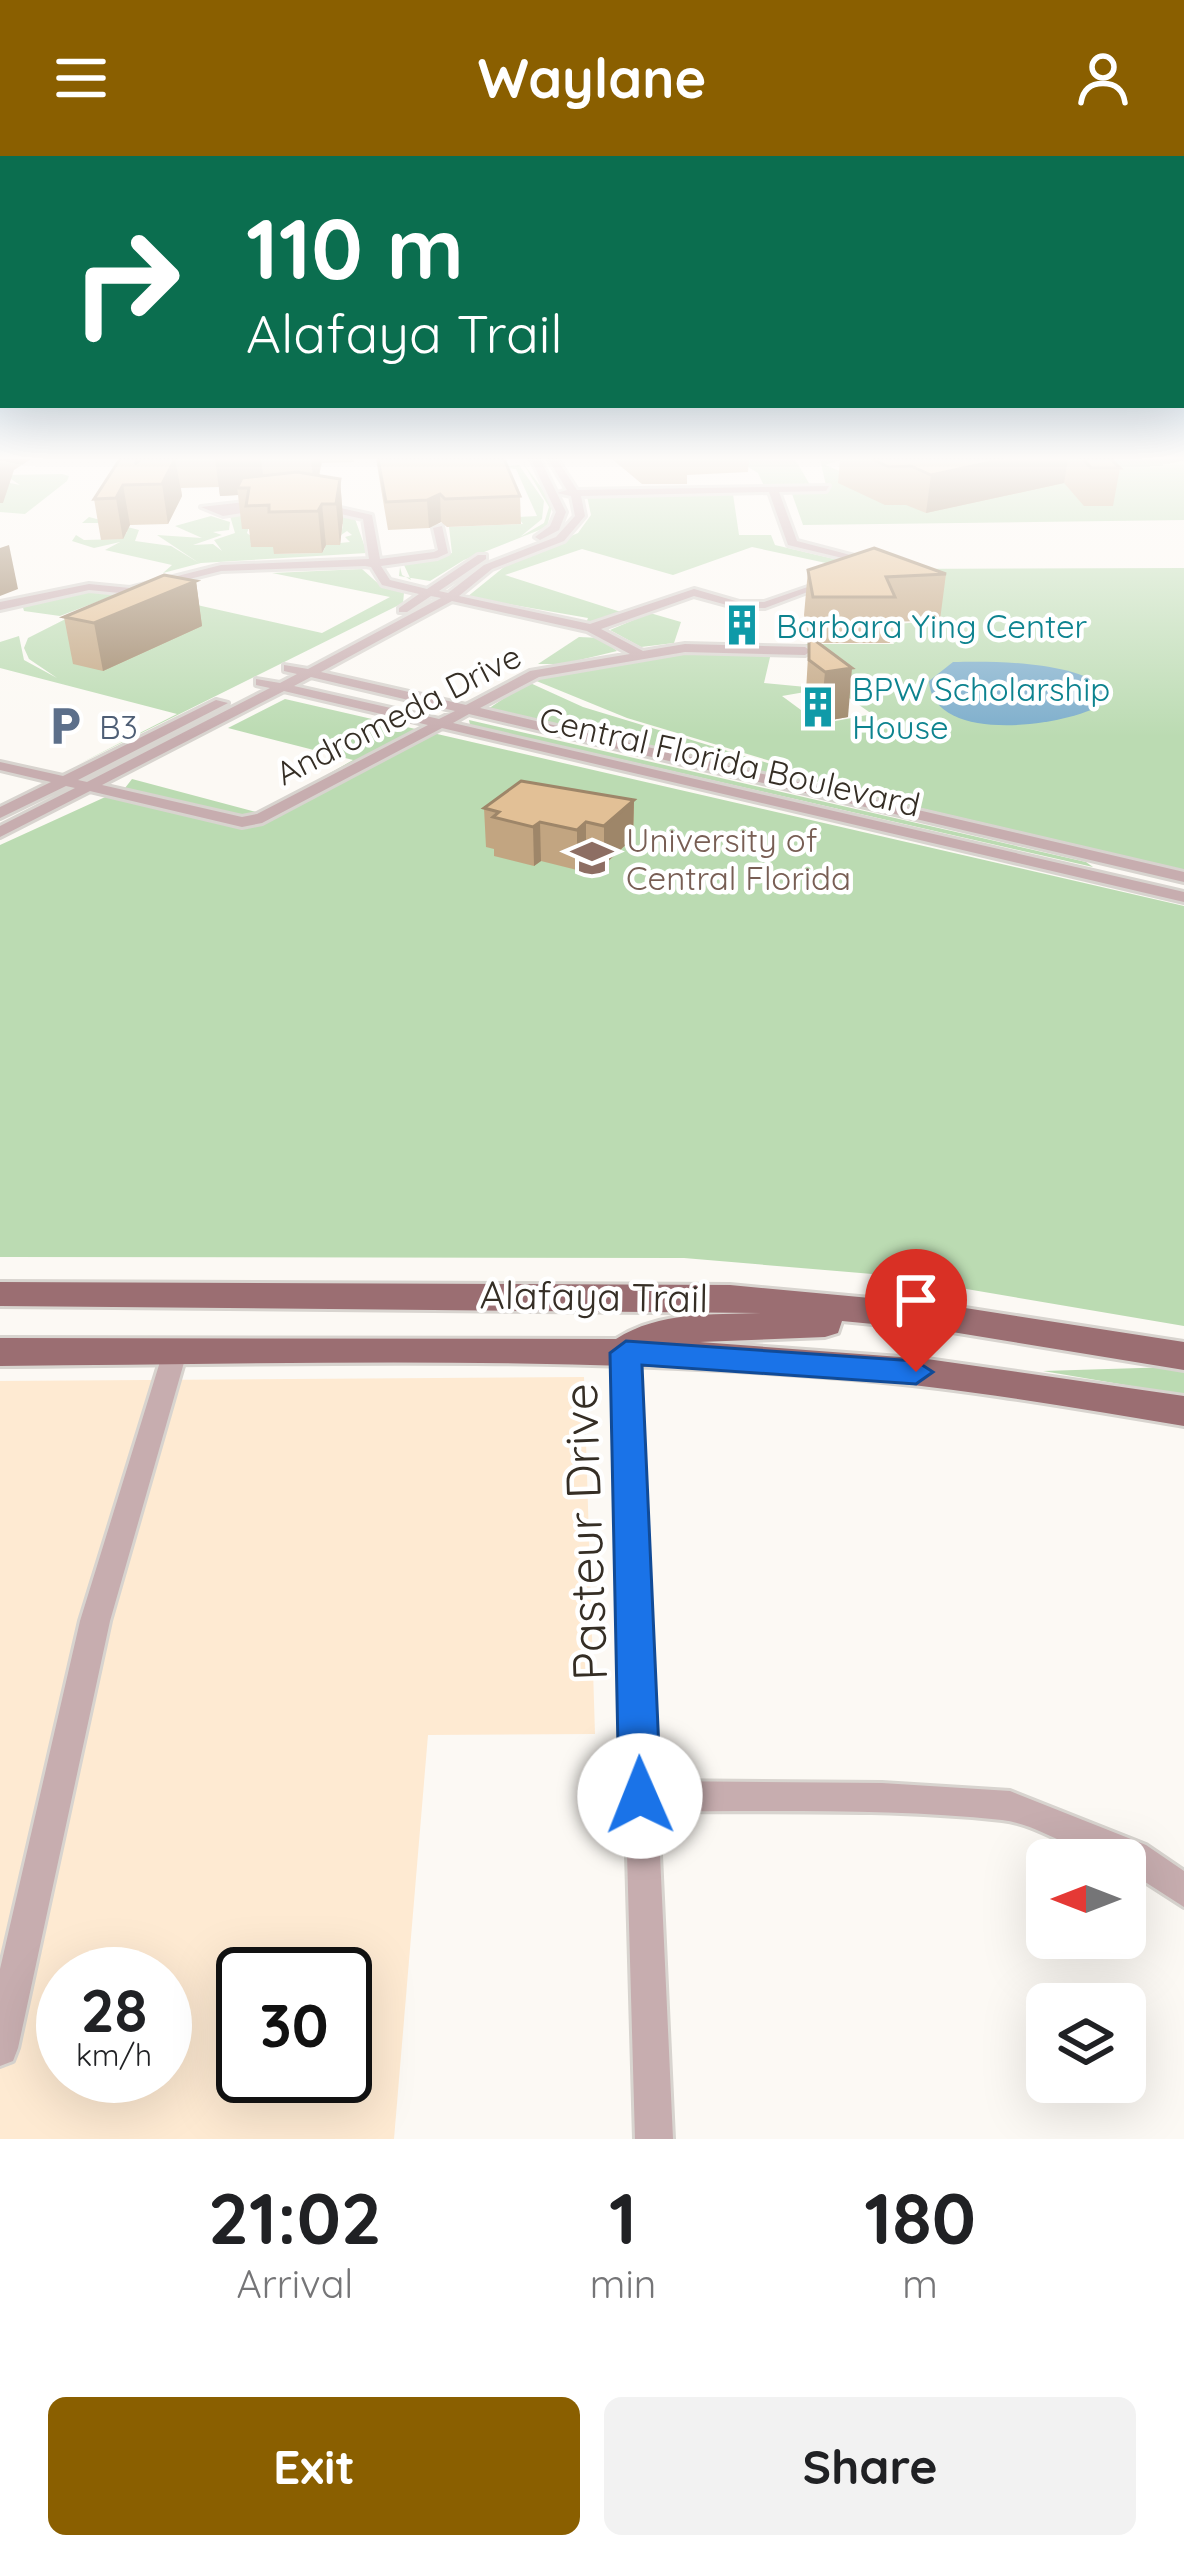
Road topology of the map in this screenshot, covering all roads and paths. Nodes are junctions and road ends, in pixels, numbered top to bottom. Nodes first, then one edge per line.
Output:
1 (376, 552) edge
2 (443, 552) edge
3 (498, 552) edge
4 (524, 552) edge
5 (828, 552) edge
6 (378, 562) junction
7 (430, 592) junction
8 (449, 598) junction
9 (0, 606) edge
10 (591, 628) junction
11 (806, 651) edge
12 (638, 653) junction
13 (289, 668) junction
14 (310, 673) junction
15 (262, 682) junction
16 (282, 687) junction
17 (468, 710) junction
18 (442, 724) junction
19 (0, 754) edge
20 (0, 766) edge
21 (65, 781) junction
22 (87, 788) junction
23 (0, 813) edge
24 (0, 832) edge
25 (1184, 878) edge
26 (1184, 897) edge
27 (0, 1294) edge
28 (946, 1318) junction
29 (0, 1352) edge
30 (175, 1352) junction
31 (626, 1353) junction
32 (1184, 1356) edge
33 (1184, 1412) edge
34 (640, 1796) junction
35 (1184, 1891) edge
36 (0, 2048) edge
37 (654, 2139) edge

1 - 6 street
2 - 6 street
3 - 7 street
4 - 8 street
5 - 10 street
6 - 7 street, Andromeda Drive
6 - 9 street
7 - 8 street, Andromeda Drive
7 - 13 street
8 - 10 street, Andromeda Drive
8 - 14 street
10 - 12 street, Andromeda Drive
11 - 12 street
12 - 17 street, Andromeda Drive
13 - 14 street, Central Florida Boulevard
13 - 15 street
14 - 16 street
14 - 17 street, Central Florida Boulevard
15 - 16 street, Central Florida Boulevard
15 - 21 street
16 - 18 street, Central Florida Boulevard
16 - 22 street
17 - 18 street, Andromeda Drive
17 - 25 street, Central Florida Boulevard
18 - 22 street, Andromeda Drive
18 - 26 street, Central Florida Boulevard
19 - 21 street
20 - 21 street
21 - 22 street, Andromeda Drive
21 - 23 street
22 - 24 street
27 - 28 main road, Alafaya Trail
28 - 31 main road
28 - 32 main road, Alafaya Trail
29 - 30 main road, Alafaya Trail
30 - 31 main road, Alafaya Trail
30 - 36 street
31 - 33 main road, Alafaya Trail
31 - 34 street, Pasteur Drive
34 - 35 street
34 - 37 street, Pasteur Drive

